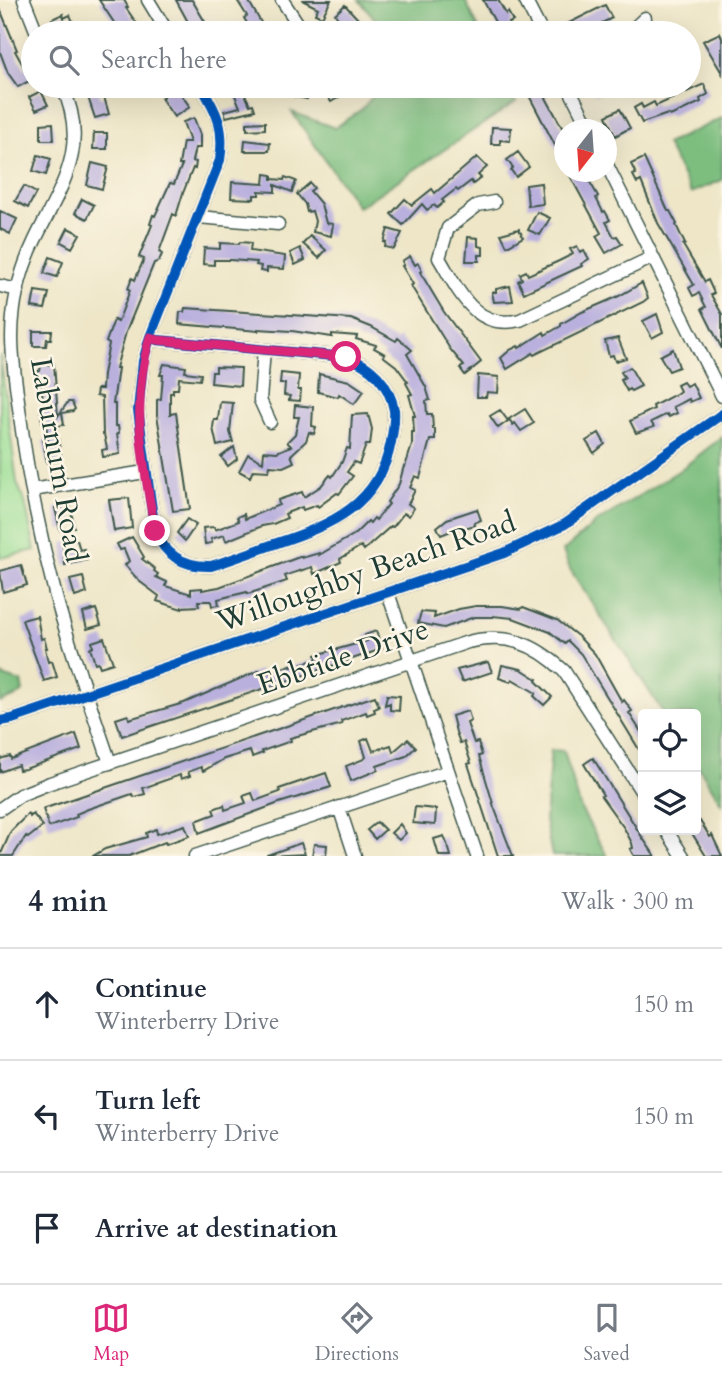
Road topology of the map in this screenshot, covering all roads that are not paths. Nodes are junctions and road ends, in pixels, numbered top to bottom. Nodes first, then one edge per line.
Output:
1 (24, 0) edge
2 (148, 0) edge
3 (282, 0) edge
4 (525, 0) edge
5 (645, 18) dead end
6 (32, 21) edge
7 (161, 21) edge
8 (296, 21) edge
9 (536, 21) edge
10 (642, 21) edge
11 (66, 98) edge
12 (208, 98) edge
13 (574, 98) edge
14 (584, 119) edge
15 (616, 182) edge
16 (494, 202) dead end
17 (198, 217) junction
18 (278, 224) dead end
19 (653, 257) junction
20 (0, 286) edge
21 (18, 290) junction
22 (150, 337) junction
23 (264, 350) junction
24 (722, 396) edge
25 (722, 414) edge
26 (270, 422) dead end
27 (145, 472) junction
28 (32, 490) junction
29 (388, 593) junction
30 (410, 662) junction
31 (88, 695) junction
32 (0, 720) edge
33 (110, 763) junction
34 (448, 771) junction
35 (638, 786) edge
36 (339, 807) junction
37 (0, 810) edge
38 (669, 835) edge
39 (195, 856) edge
40 (355, 856) edge
41 (477, 856) edge
42 (683, 856) edge

1 - 6 street
2 - 7 street
3 - 8 street
4 - 9 street
5 - 10 street
11 - 21 street, Laburnum Road
12 - 17 street
13 - 14 street
15 - 19 street
16 - 19 street
17 - 18 street
17 - 22 street
19 - 24 street
20 - 21 street
21 - 28 street, Laburnum Road
22 - 23 street
22 - 27 street
23 - 26 street
23 - 27 street
25 - 29 street, Willoughby Beach Road
27 - 28 street
28 - 31 street, Laburnum Road
29 - 30 street
29 - 31 street, Willoughby Beach Road
30 - 33 street, Ebbtide Drive
30 - 34 street
30 - 35 street, Ebbtide Drive
31 - 32 street, Willoughby Beach Road
31 - 33 street, Laburnum Road
33 - 37 street, Ebbtide Drive
34 - 36 street
34 - 41 street
36 - 39 street
36 - 40 street
38 - 42 street

